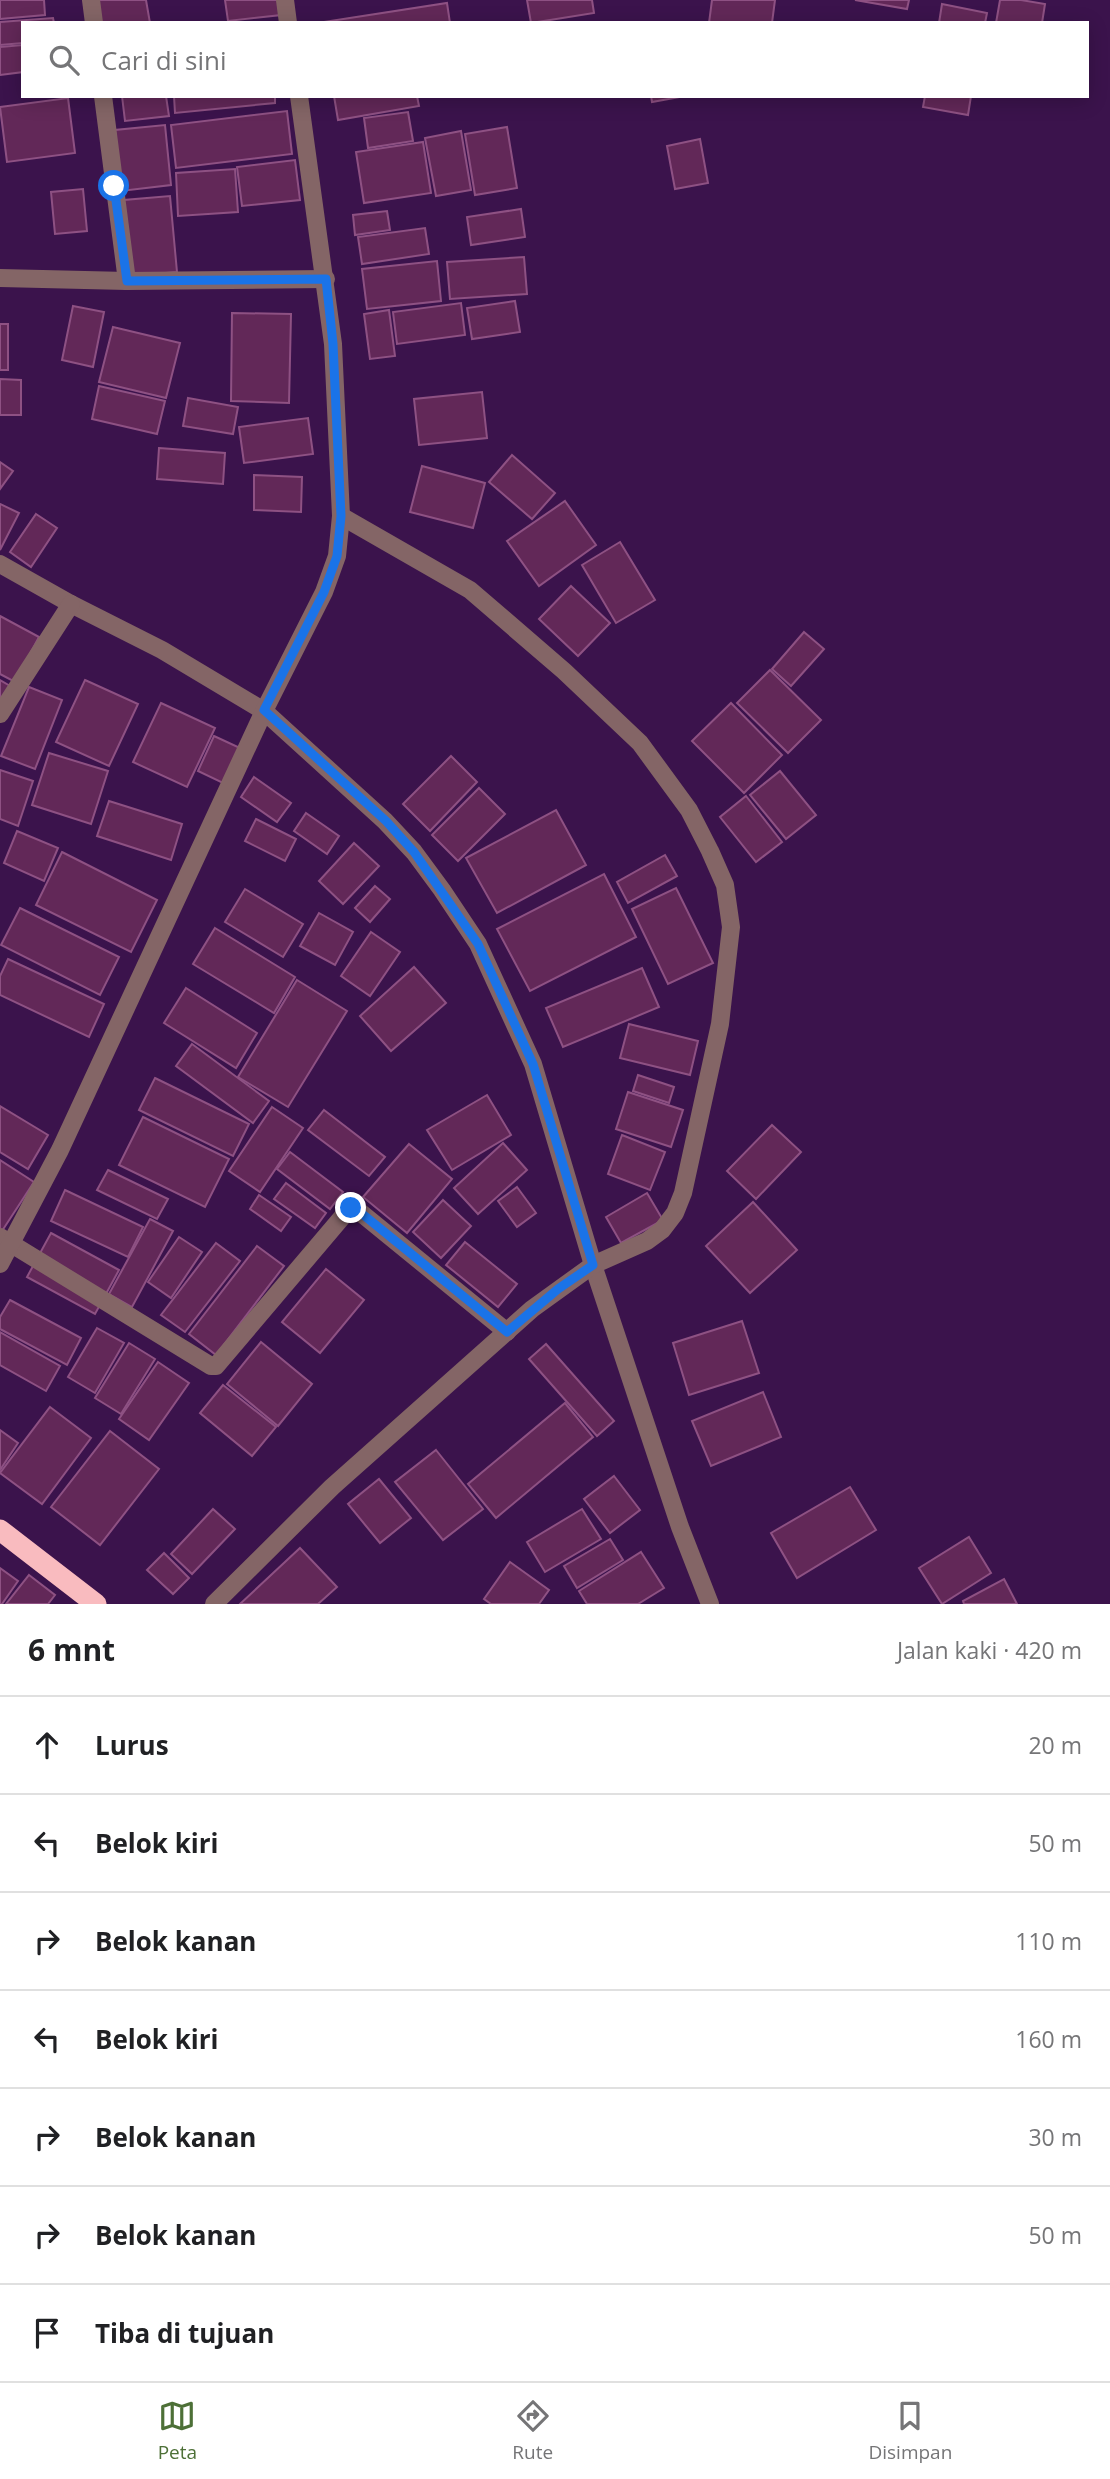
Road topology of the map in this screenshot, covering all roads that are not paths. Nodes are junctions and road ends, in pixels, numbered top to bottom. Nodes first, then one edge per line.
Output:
1 (91, 0) edge
2 (285, 0) edge
3 (94, 21) edge
4 (288, 21) edge
5 (103, 98) edge
6 (299, 98) edge
7 (0, 278) edge
8 (326, 279) junction
9 (127, 281) junction
10 (341, 516) junction
11 (0, 564) edge
12 (71, 604) junction
13 (264, 710) junction
14 (0, 714) edge
15 (5, 1240) edge
16 (0, 1264) edge
17 (593, 1265) junction
18 (507, 1332) junction
19 (0, 1530) edge
20 (96, 1604) edge
21 (214, 1604) edge
22 (710, 1604) edge

1 - 3 street
2 - 4 street
5 - 9 street
6 - 8 street
7 - 9 street
8 - 9 street
8 - 10 street
10 - 13 street
10 - 17 street
11 - 12 street
12 - 13 street
12 - 14 street
13 - 15 street
13 - 17 street
15 - 16 street
15 - 18 street
17 - 18 street
17 - 22 street
18 - 21 street
19 - 20 highway

